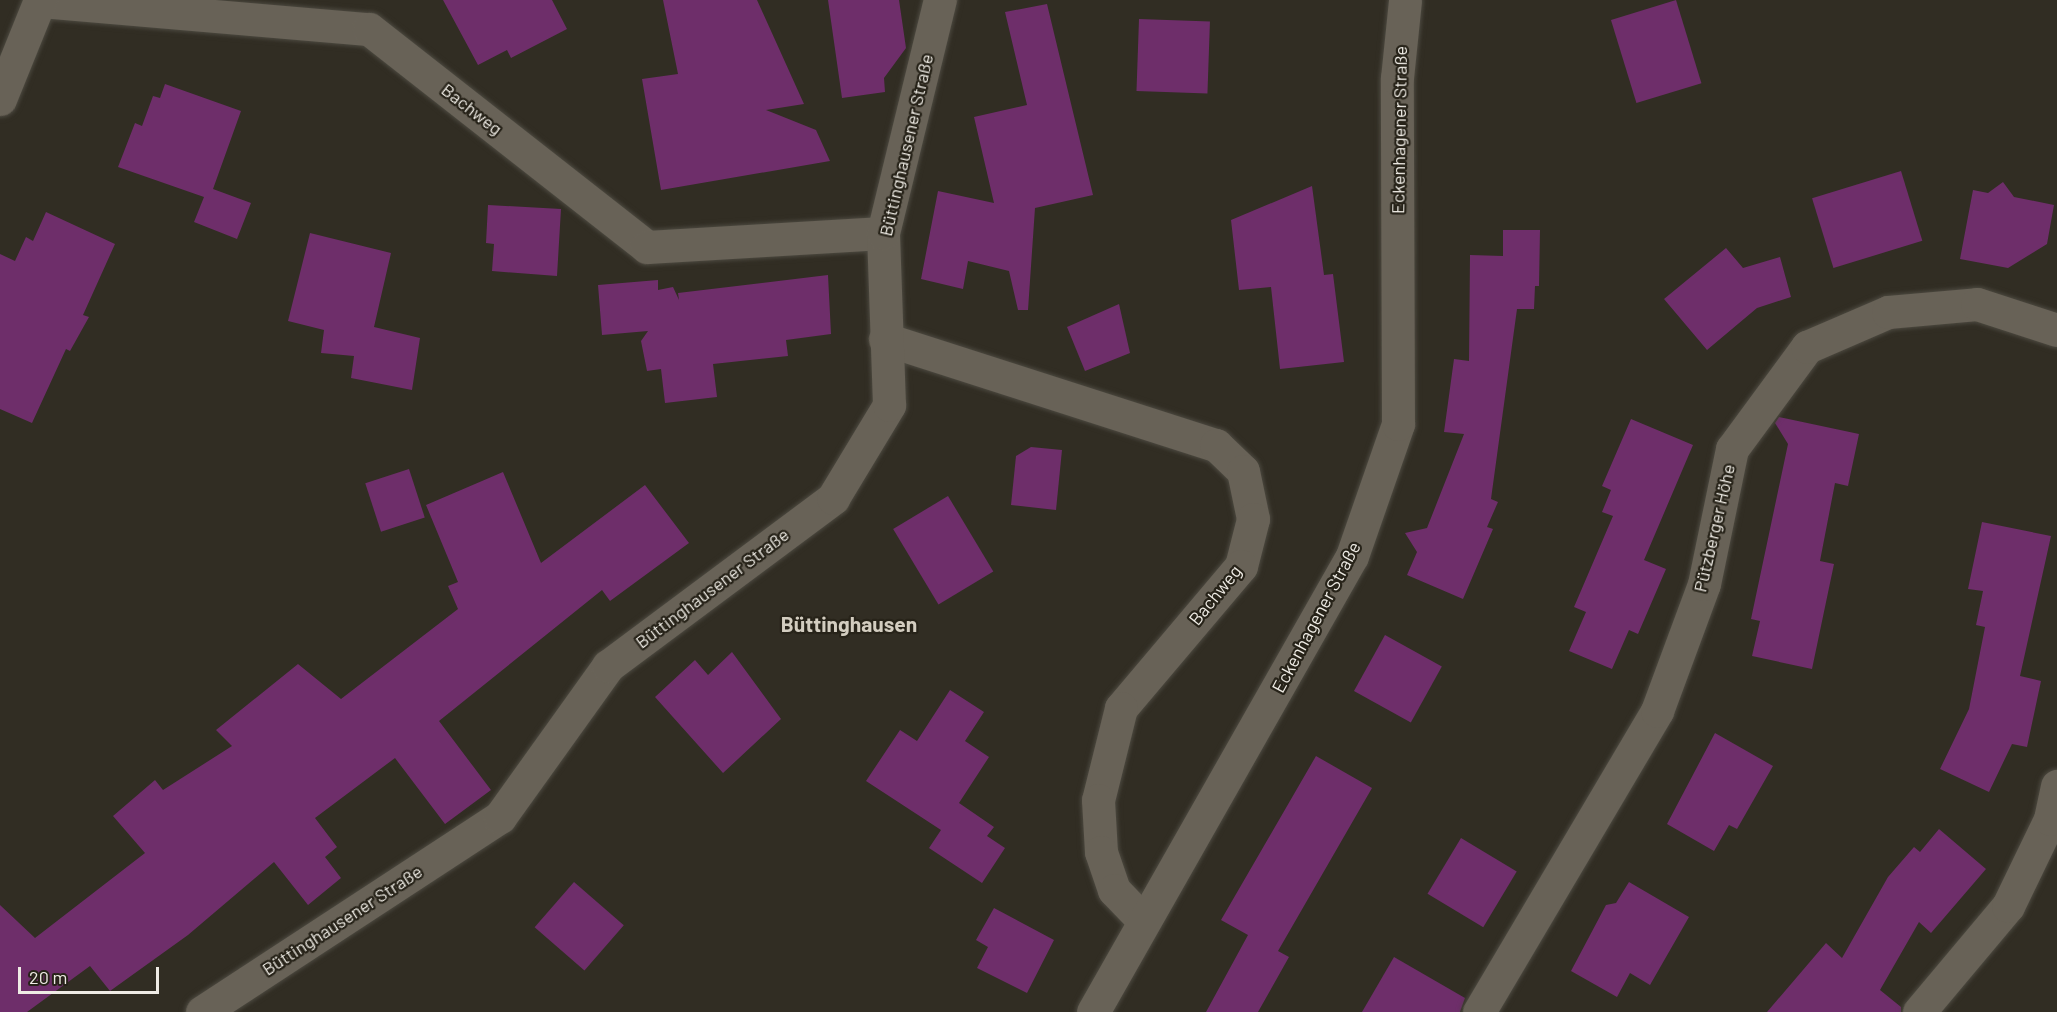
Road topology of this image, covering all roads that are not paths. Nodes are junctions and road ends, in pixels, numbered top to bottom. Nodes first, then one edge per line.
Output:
1 (40, 0) edge
2 (940, 0) edge
3 (1405, 0) edge
4 (0, 99) edge
5 (884, 233) junction
6 (2057, 330) edge
7 (885, 339) junction
8 (2057, 786) edge
9 (1143, 920) junction
10 (202, 1012) edge
11 (1093, 1012) edge
12 (1479, 1012) edge
13 (1919, 1012) edge

1 - 4 street
1 - 5 street, Bachweg
2 - 5 street, Büttinghausener Straße
3 - 9 street, Eckenhagener Straße
5 - 7 street, Büttinghausener Straße
6 - 12 street, Pützberger Höhe
7 - 9 street, Bachweg
7 - 10 street, Büttinghausener Straße
8 - 13 street
9 - 11 street, Eckenhagener Straße

